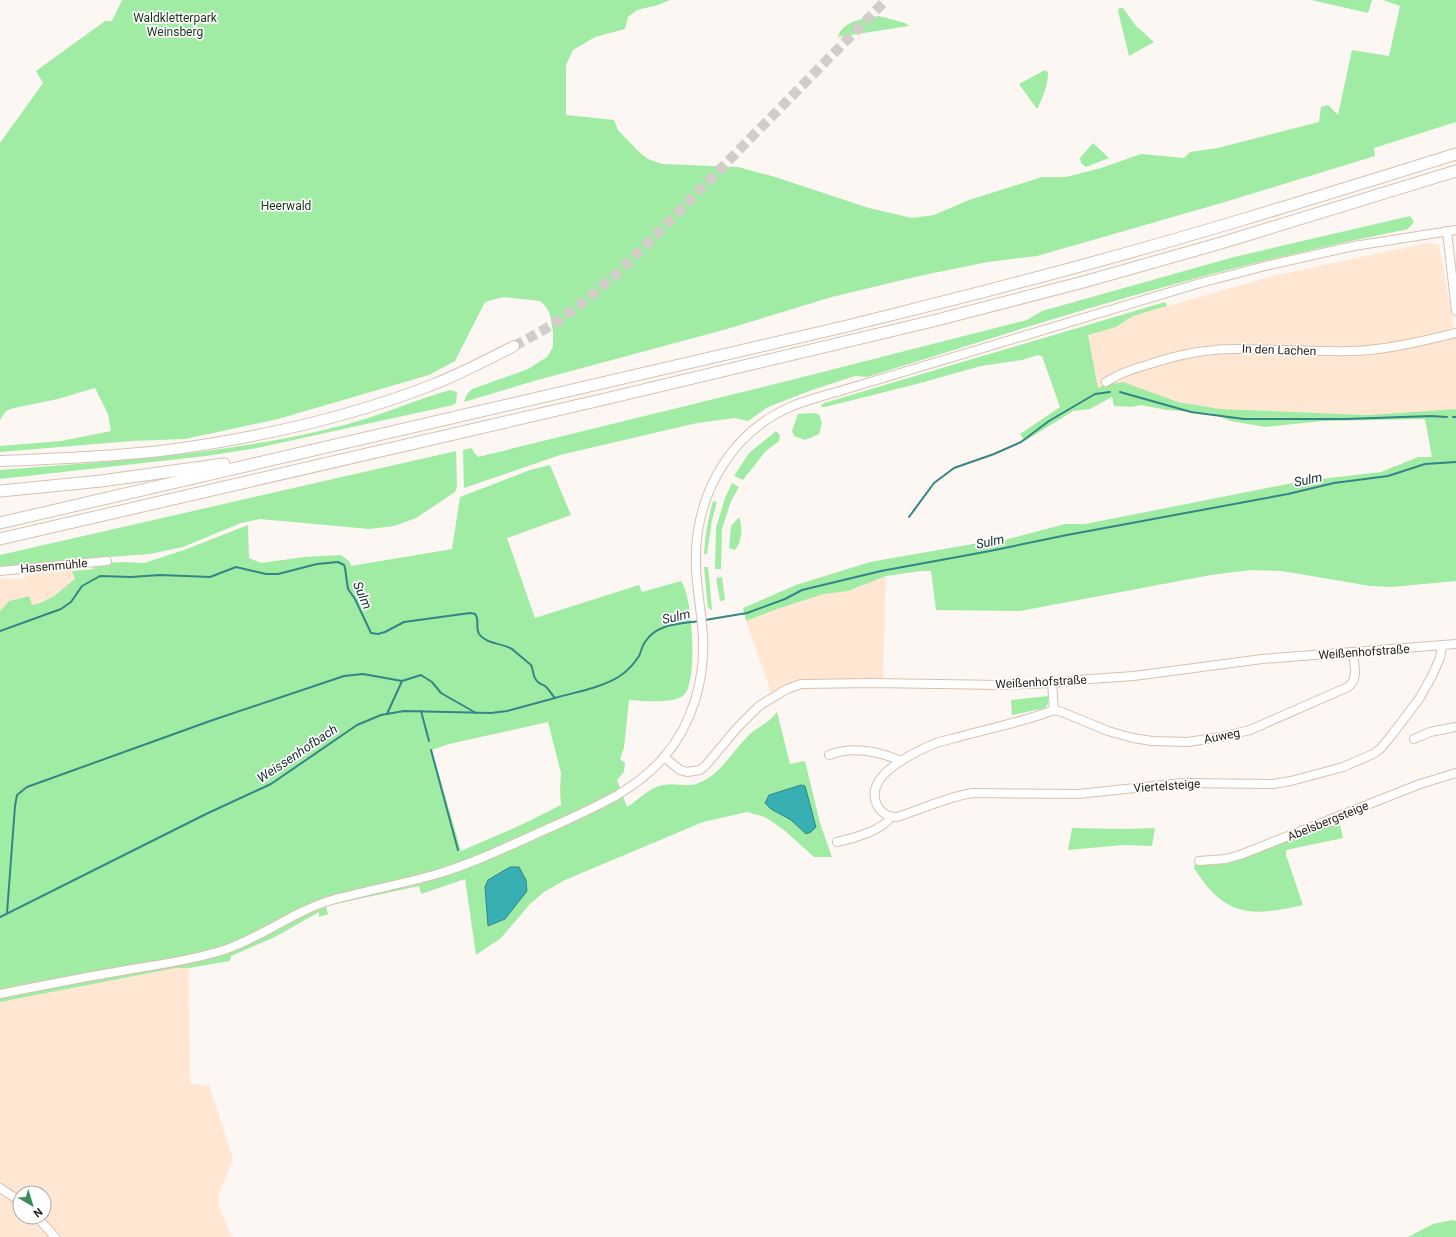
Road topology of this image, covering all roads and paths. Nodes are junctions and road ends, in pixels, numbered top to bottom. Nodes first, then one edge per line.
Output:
1 (1456, 154) edge
2 (1456, 171) edge
3 (1456, 230) edge
4 (1446, 231) junction
5 (1456, 311) edge
6 (1456, 333) edge
7 (514, 346) tunnel mouth
8 (1106, 382) dead end
9 (0, 461) edge
10 (264, 461) junction
11 (0, 491) edge
12 (0, 523) edge
13 (0, 539) edge
14 (107, 561) dead end
15 (0, 571) edge
16 (1456, 644) edge
17 (1442, 646) junction
18 (1353, 652) junction
19 (1052, 683) junction
20 (1054, 710) junction
21 (1456, 727) edge
22 (1414, 739) dead end
23 (828, 755) dead end
24 (664, 758) junction
25 (901, 761) junction
26 (1456, 773) edge
27 (892, 817) junction
28 (837, 842) dead end
29 (1199, 861) dead end
30 (0, 994) edge
31 (2, 1192) edge
32 (12, 1198) edge
33 (44, 1225) edge
34 (55, 1237) edge

1 - 10 highway
2 - 13 highway
3 - 4 street
4 - 5 street
4 - 24 street
6 - 8 street, In den Lachen
7 - 9 main road
10 - 11 highway
10 - 12 highway
14 - 15 street, Hasenmühle
16 - 17 street, Weißenhofstraße
17 - 18 street, Weißenhofstraße
17 - 27 street, Viertelsteige
18 - 19 street, Weißenhofstraße
18 - 20 street, Auweg
19 - 20 street
19 - 24 street, Weißenhofstraße
20 - 25 street
21 - 22 street
23 - 25 street
24 - 30 street
25 - 27 street
26 - 29 street, Abelsbergsteige
27 - 28 street, Viertelsteige
31 - 32 street
33 - 34 street

